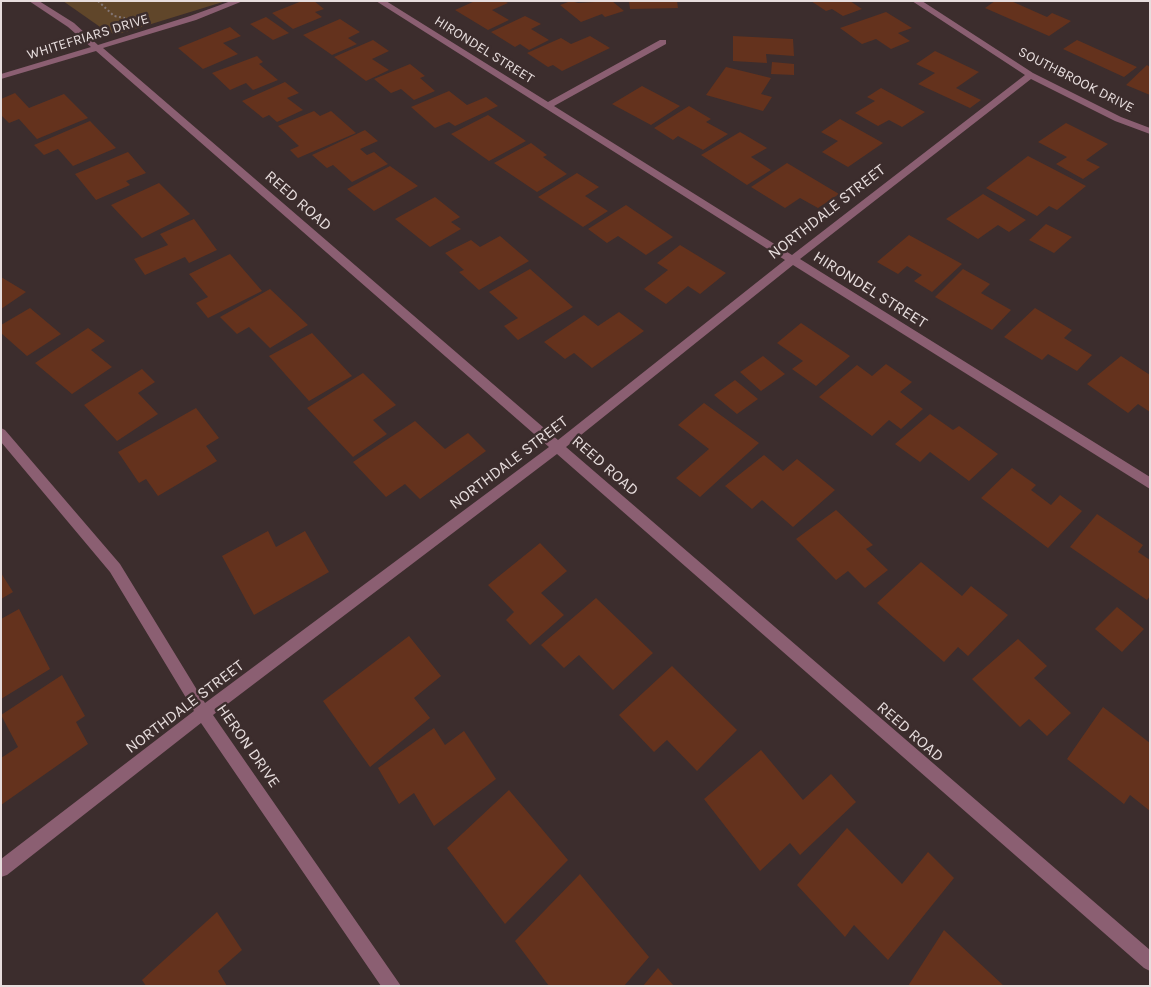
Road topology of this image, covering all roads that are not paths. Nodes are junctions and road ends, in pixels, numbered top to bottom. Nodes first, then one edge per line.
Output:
1 (33, 1) edge
2 (239, 1) edge
3 (380, 1) edge
4 (916, 1) edge
5 (663, 42) dead end
6 (96, 46) junction
7 (1030, 75) junction
8 (1, 77) edge
9 (548, 106) junction
10 (1150, 131) edge
11 (792, 260) junction
12 (1, 433) edge
13 (558, 447) junction
14 (1150, 484) edge
15 (203, 713) junction
16 (1, 869) edge
17 (1150, 962) edge
18 (392, 986) edge

1 - 6 street, REED ROAD
2 - 6 street, WHITEFRIARS DRIVE
3 - 9 street, HIRONDEL STREET
4 - 7 street, SOUTHBROOK DRIVE
5 - 9 street
6 - 8 street, WHITEFRIARS DRIVE
6 - 13 street, REED ROAD
7 - 10 street, SOUTHBROOK DRIVE
7 - 11 street, NORTHDALE STREET
9 - 11 street, HIRONDEL STREET
11 - 13 street, NORTHDALE STREET
11 - 14 street, HIRONDEL STREET
12 - 15 street, HERON DRIVE
13 - 15 street, NORTHDALE STREET
13 - 17 street, REED ROAD
15 - 16 street, NORTHDALE STREET
15 - 18 street, HERON DRIVE

